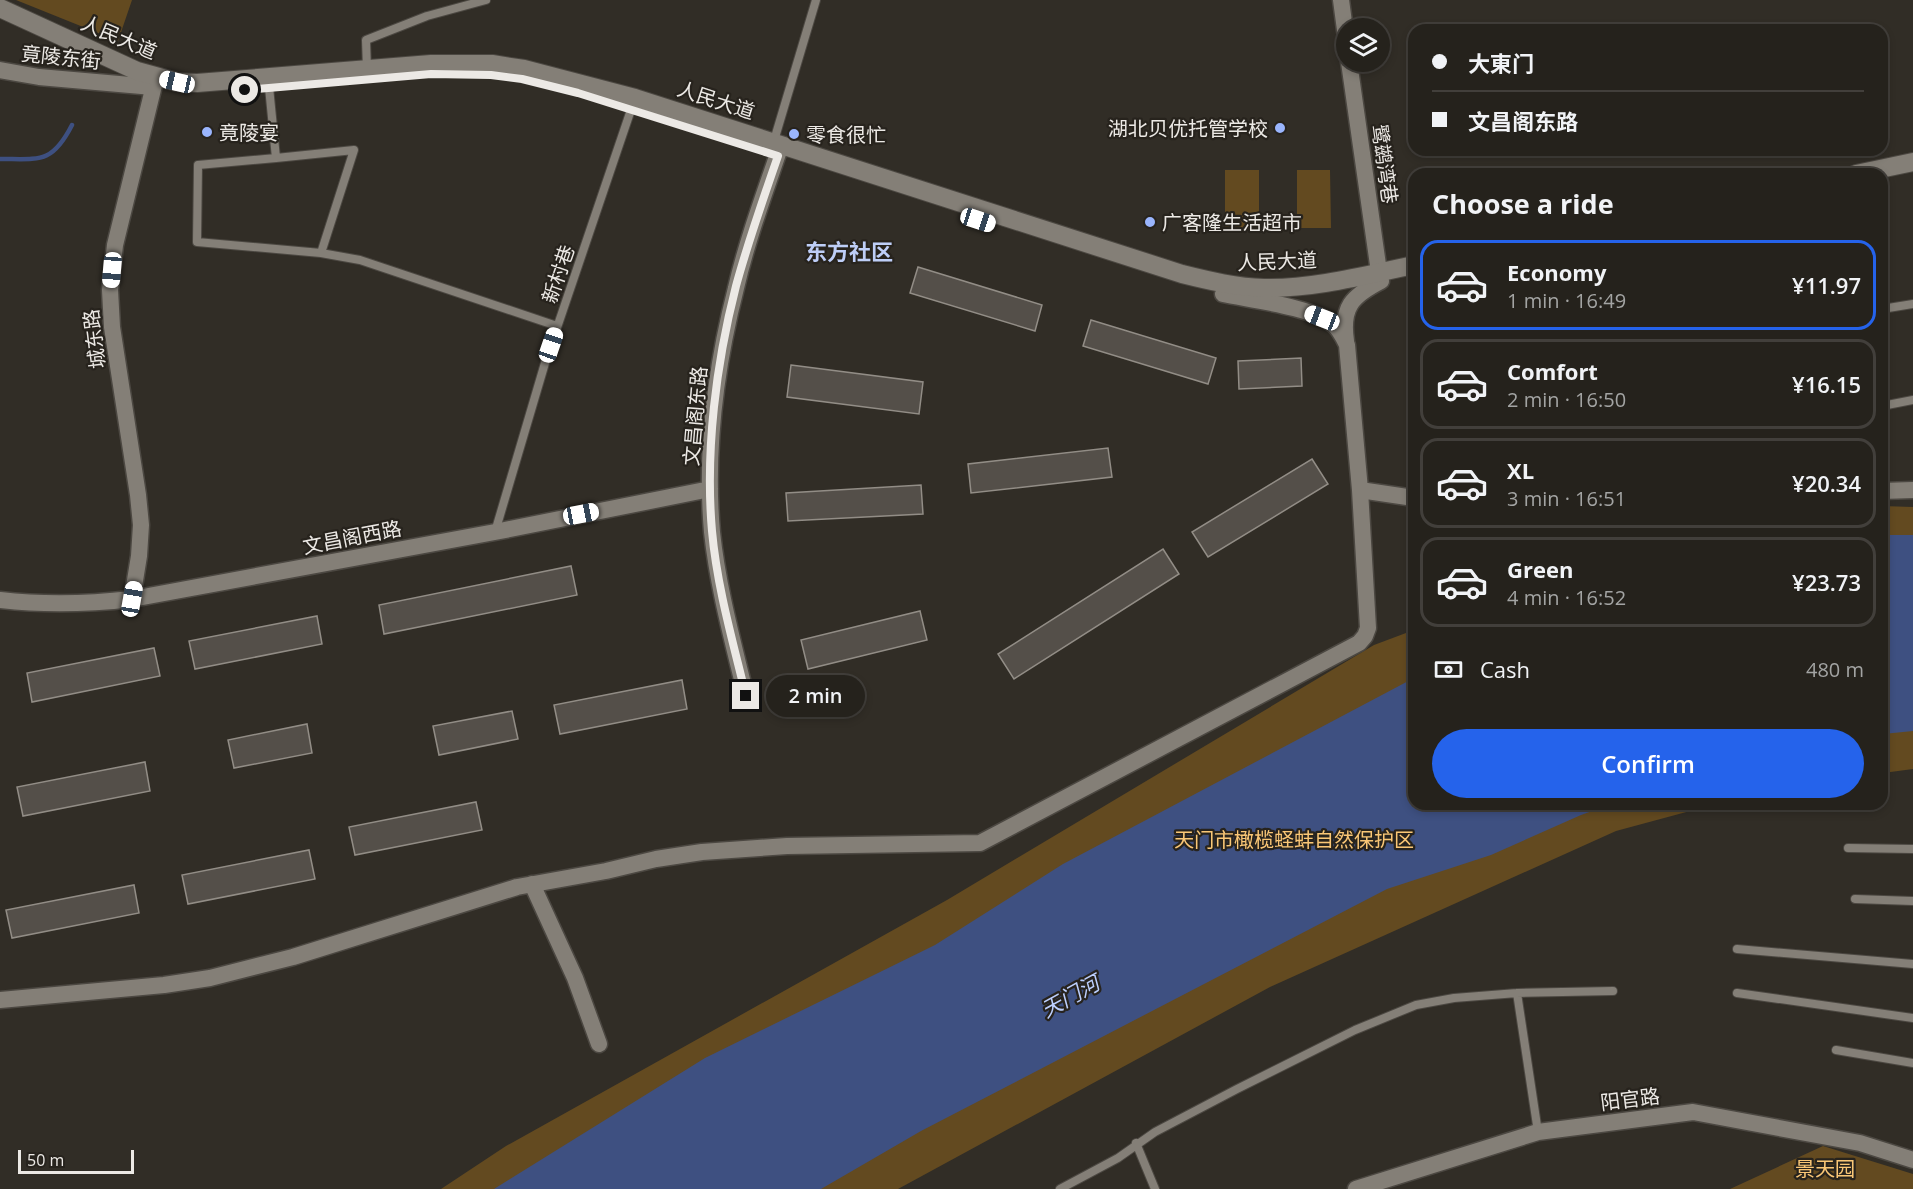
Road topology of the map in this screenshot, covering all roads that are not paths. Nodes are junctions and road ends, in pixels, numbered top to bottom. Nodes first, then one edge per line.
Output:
1 (486, 0) edge
2 (816, 0) edge
3 (1341, 0) edge
4 (0, 8) edge
5 (1343, 18) edge
6 (0, 19) edge
7 (367, 69) junction
8 (0, 70) edge
9 (1350, 72) edge
10 (154, 82) junction
11 (268, 82) junction
12 (633, 104) junction
13 (776, 149) junction
14 (276, 158) junction
15 (1913, 162) edge
16 (1884, 168) edge
17 (1913, 172) edge
18 (1888, 177) edge
19 (321, 253) junction
20 (1408, 267) edge
21 (1408, 275) edge
22 (1380, 277) junction
23 (1223, 294) junction
24 (1913, 304) edge
25 (1888, 308) edge
26 (557, 326) junction
27 (1347, 345) junction
28 (1913, 400) edge
29 (1888, 405) edge
30 (710, 489) junction
31 (1360, 490) junction
32 (1913, 490) edge
33 (1888, 491) edge
34 (1408, 497) edge
35 (495, 532) junction
36 (132, 599) junction
37 (1, 602) edge
38 (746, 696) dead end
39 (1848, 848) dead end
40 (1913, 849) edge
41 (532, 884) junction
42 (1856, 899) dead end
43 (1913, 901) edge
44 (1737, 949) dead end
45 (1913, 964) edge
46 (1613, 991) dead end
47 (1517, 993) junction
48 (1737, 993) dead end
49 (0, 1000) edge
50 (1913, 1018) edge
51 (599, 1044) dead end
52 (1836, 1050) dead end
53 (1913, 1063) edge
54 (1538, 1132) junction
55 (1136, 1143) junction
56 (1913, 1160) edge
57 (1363, 1188) edge
58 (1060, 1189) edge
59 (1155, 1189) edge

1 - 7 lane
2 - 13 lane
3 - 5 street
4 - 10 main road, 人民大道
6 - 10 main road, 人民大道
7 - 11 main road, 人民大道
7 - 12 main road, 人民大道
8 - 10 street, 竟陵东街
9 - 22 street, 鹭鹚湾巷
10 - 11 main road, 人民大道
10 - 36 street, 城东路
11 - 12 main road, 人民大道
11 - 14 lane
12 - 13 main road, 人民大道
12 - 26 lane, 新村巷
13 - 22 main road, 人民大道
13 - 23 main road, 人民大道
13 - 30 street, 文昌阁东路
14 - 19 lane
14 - 19 lane
15 - 16 main road
17 - 18 main road
19 - 26 lane
20 - 22 main road, 人民大道
21 - 22 main road, 人民大道
22 - 23 main road, 人民大道
22 - 27 street
23 - 27 street
24 - 25 lane
26 - 35 lane, 新村巷
27 - 31 street
28 - 29 lane
30 - 35 street, 文昌阁西路
30 - 38 street, 文昌阁东路
31 - 34 street
31 - 41 street
32 - 33 street
35 - 36 street, 文昌阁西路
36 - 37 street, 文昌阁西路
39 - 40 lane
41 - 49 street
41 - 51 street
42 - 43 lane
44 - 45 lane
46 - 47 lane
47 - 54 lane
47 - 55 lane
48 - 50 lane
52 - 53 lane
54 - 56 street, 阳官路
54 - 57 street, 阳官路
55 - 58 lane
55 - 59 lane

